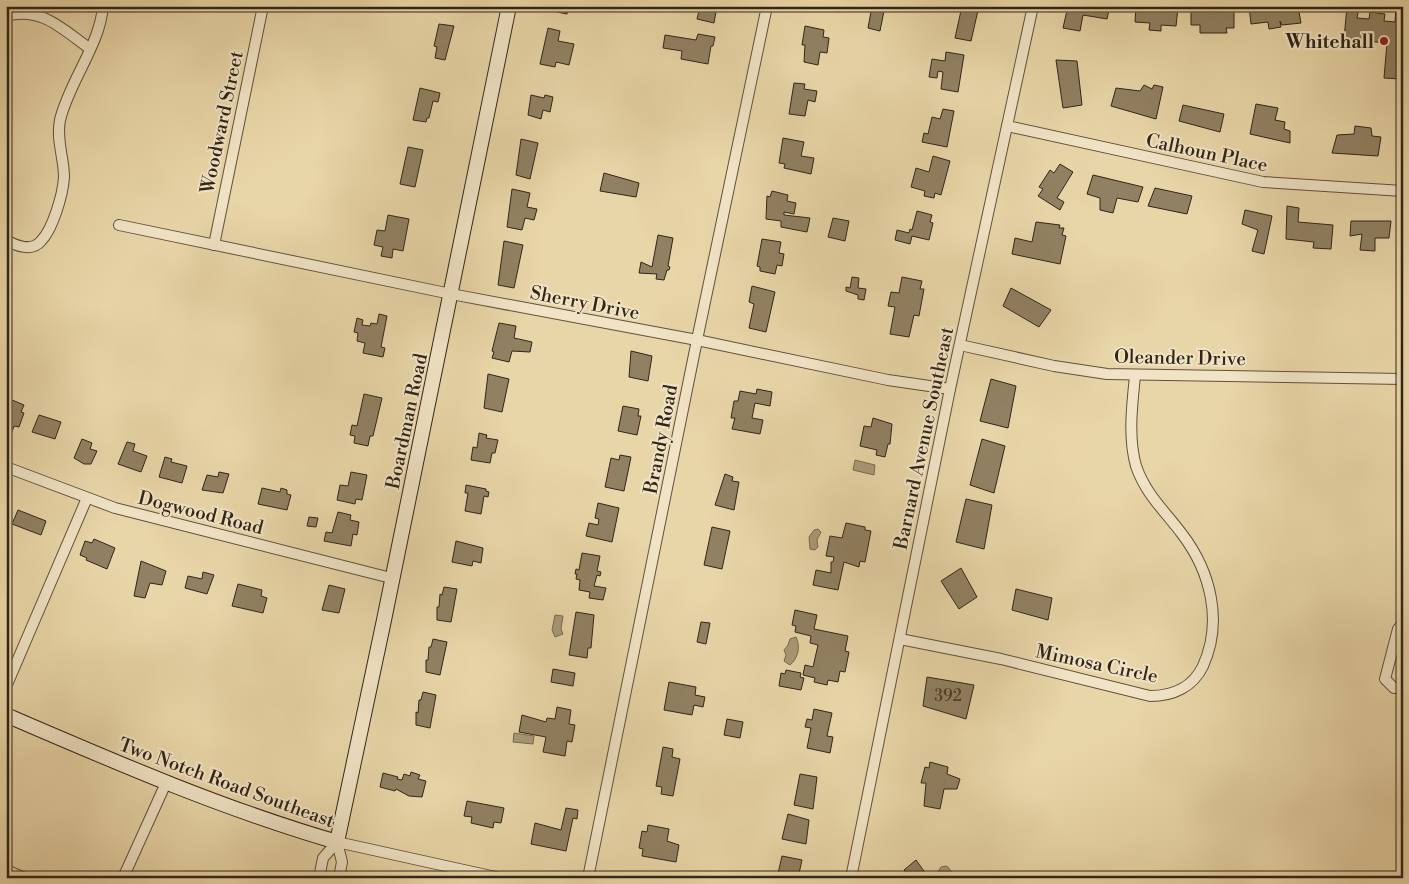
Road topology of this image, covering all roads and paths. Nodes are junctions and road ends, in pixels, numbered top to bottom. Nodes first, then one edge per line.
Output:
1 (103, 6) edge
2 (263, 6) edge
3 (509, 6) edge
4 (767, 6) edge
5 (1033, 6) edge
6 (6, 16) edge
7 (89, 48) junction
8 (1007, 126) junction
9 (1403, 191) edge
10 (119, 225) dead end
11 (6, 240) edge
12 (214, 245) junction
13 (451, 294) junction
14 (697, 340) junction
15 (960, 345) junction
16 (1135, 376) junction
17 (1403, 380) edge
18 (950, 389) junction
19 (6, 467) edge
20 (87, 498) junction
21 (391, 578) junction
22 (1403, 623) edge
23 (900, 639) junction
24 (6, 687) edge
25 (1403, 688) edge
26 (6, 715) edge
27 (166, 783) junction
28 (336, 842) junction
29 (6, 870) edge
30 (25, 878) edge
31 (123, 878) edge
32 (319, 878) edge
33 (339, 878) edge
34 (500, 878) edge
35 (588, 878) edge
36 (851, 878) edge

1 - 7 street
2 - 12 street, Woodward Street
3 - 13 street, Boardman Road
4 - 14 street, Brandy Road
5 - 8 street, Barnard Avenue Southeast
6 - 7 street
7 - 11 street
8 - 9 street, Calhoun Place
8 - 15 street, Barnard Avenue Southeast
10 - 12 street, Sherry Drive
12 - 13 street, Sherry Drive
13 - 14 street, Sherry Drive
13 - 21 street, Boardman Road
14 - 18 street, Sherry Drive
14 - 35 street, Brandy Road
15 - 16 street, Oleander Drive
15 - 18 street, Barnard Avenue Southeast
16 - 17 street, Oleander Drive
16 - 23 street, Mimosa Circle
18 - 23 street, Barnard Avenue Southeast
19 - 20 street, Dogwood Road
20 - 21 street, Dogwood Road
20 - 24 street
21 - 28 street, Boardman Road
22 - 25 street
23 - 36 street, Barnard Avenue Southeast
26 - 27 street, Two Notch Road Southeast
27 - 28 street, Two Notch Road Southeast
27 - 31 street
28 - 32 street, Boardman Road
28 - 33 street, Boardman Road
28 - 34 street, Two Notch Road Southeast
29 - 30 street

